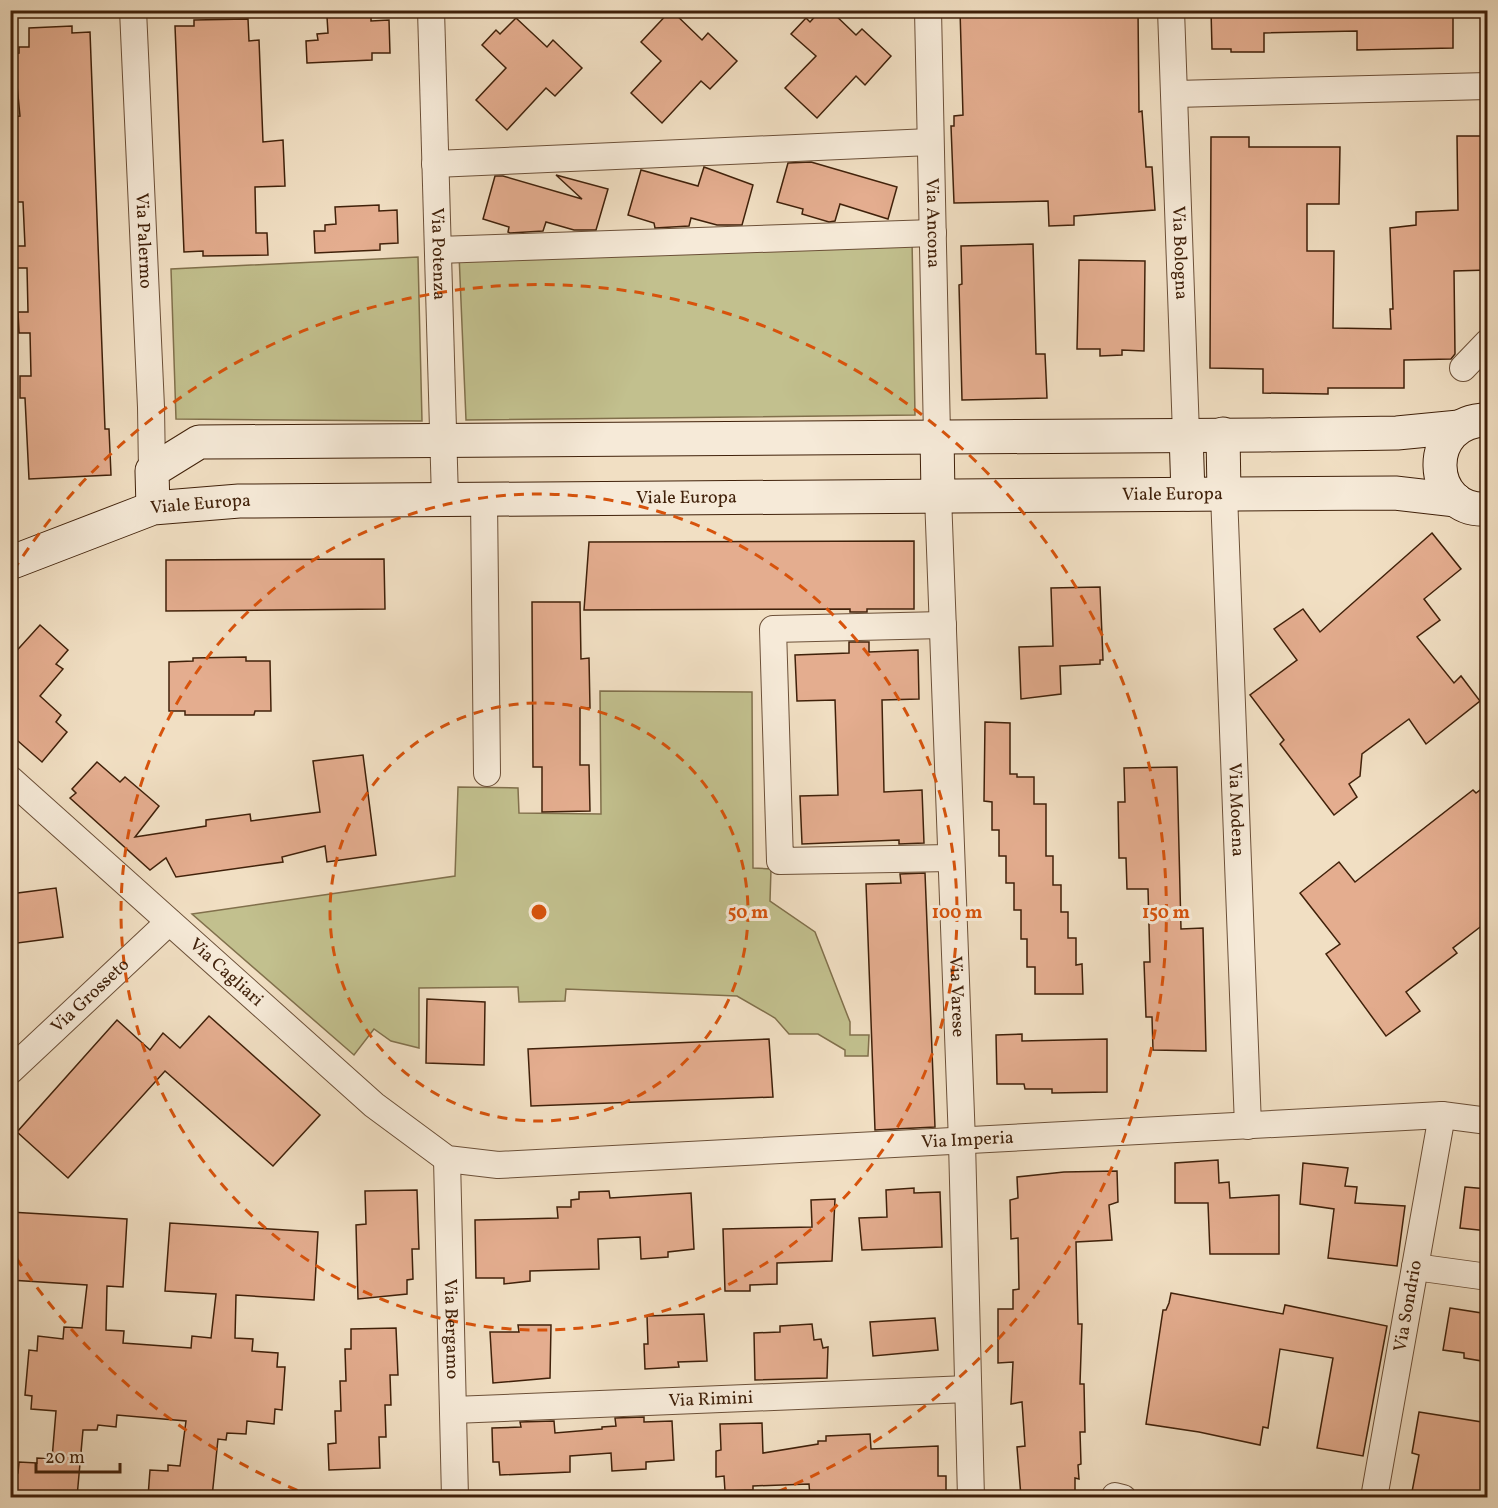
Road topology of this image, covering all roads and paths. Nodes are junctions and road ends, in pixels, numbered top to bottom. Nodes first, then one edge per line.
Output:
1 (133, 10) edge
2 (430, 10) edge
3 (928, 10) edge
4 (1171, 10) edge
5 (1488, 86) edge
6 (1175, 94) junction
7 (930, 142) junction
8 (435, 164) junction
9 (933, 233) junction
10 (438, 250) junction
11 (1488, 342) edge
12 (1463, 368) dead end
13 (1476, 420) edge
14 (1186, 434) junction
15 (1223, 434) junction
16 (937, 435) junction
17 (443, 439) junction
18 (152, 471) junction
19 (1188, 494) junction
20 (1224, 494) junction
21 (938, 496) junction
22 (445, 499) junction
23 (484, 499) junction
24 (153, 508) junction
25 (1479, 508) edge
26 (10, 563) edge
27 (943, 625) junction
28 (487, 773) dead end
29 (10, 778) edge
30 (951, 858) junction
31 (169, 922) junction
32 (10, 1071) edge
33 (1442, 1115) junction
34 (1488, 1121) edge
35 (1248, 1126) junction
36 (962, 1142) junction
37 (447, 1159) junction
38 (1415, 1267) junction
39 (1488, 1277) edge
40 (968, 1389) junction
41 (453, 1410) junction
42 (455, 1497) edge
43 (971, 1497) edge
44 (1374, 1497) edge

1 - 18 street, Via Palermo
2 - 8 street, Via Potenza
3 - 7 street, Via Ancona
4 - 6 street, Via Bologna
5 - 6 street
6 - 14 street, Via Bologna
7 - 8 street
7 - 9 street, Via Ancona
8 - 10 street, Via Potenza
9 - 10 street
9 - 16 street, Via Ancona
10 - 17 street, Via Potenza
11 - 12 street
13 - 15 street, Viale Europa
13 - 25 street
14 - 15 street, Viale Europa
14 - 16 street, Viale Europa
14 - 19 street, Via Bologna
15 - 20 street
16 - 17 street, Viale Europa
16 - 21 street
17 - 18 street, Viale Europa
17 - 22 street, Via Potenza
18 - 24 street, Viale Europa
19 - 20 street, Viale Europa
19 - 21 street, Viale Europa
20 - 25 street, Viale Europa
20 - 35 street, Via Modena
21 - 23 street, Viale Europa
21 - 27 street, Via Varese
22 - 23 street, Viale Europa
22 - 24 street, Viale Europa
23 - 28 street
24 - 26 street
27 - 30 street, Via Varese
27 - 30 street
29 - 31 street, Via Cagliari
30 - 36 street, Via Varese
31 - 32 street, Via Grosseto
31 - 37 street, Via Cagliari
33 - 34 street, Via Imperia
33 - 35 street, Via Imperia
33 - 38 street, Via Sondrio
35 - 36 street, Via Imperia
36 - 37 street, Via Imperia
36 - 40 street, Via Varese
37 - 41 street, Via Bergamo
38 - 39 street
38 - 44 street, Via Sondrio
40 - 41 street, Via Rimini
40 - 43 street, Via Varese
41 - 42 street, Via Bergamo

